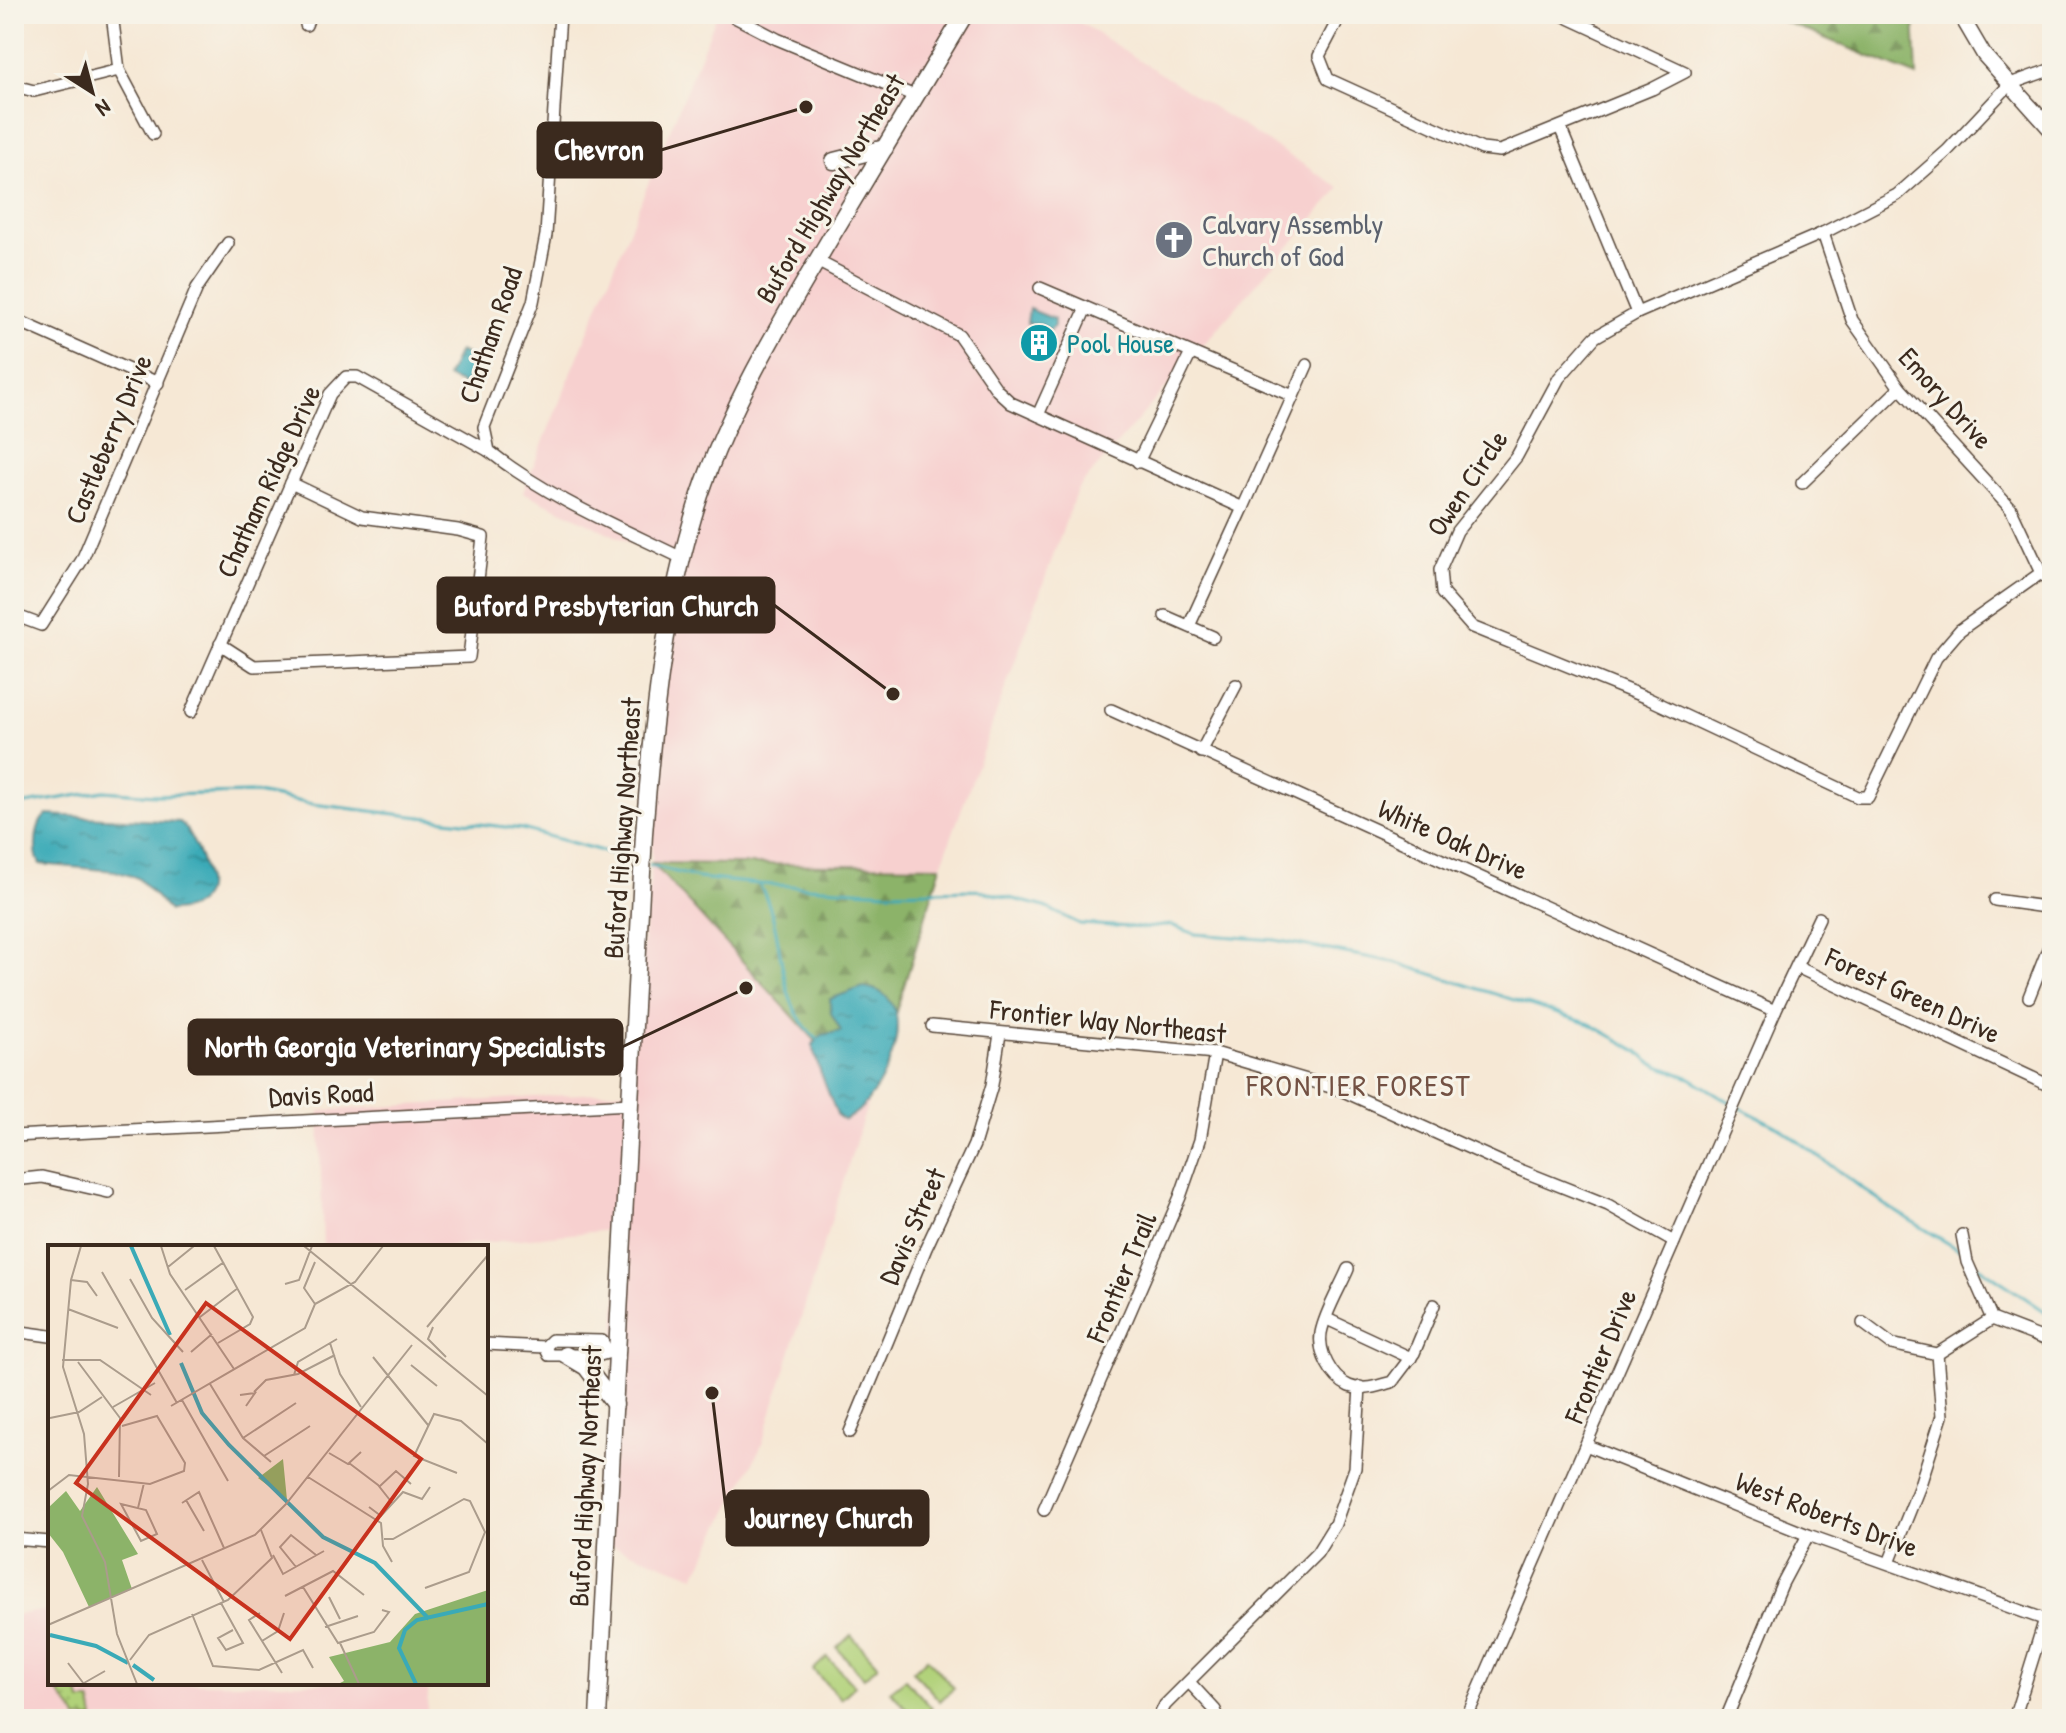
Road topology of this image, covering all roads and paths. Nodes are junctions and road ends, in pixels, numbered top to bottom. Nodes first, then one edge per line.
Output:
1 (112, 14) edge
2 (560, 14) edge
3 (729, 14) edge
4 (965, 14) edge
5 (1341, 14) edge
6 (1560, 14) edge
7 (1960, 14) edge
8 (2052, 69) edge
9 (119, 70) junction
10 (2010, 84) junction
11 (15, 86) edge
12 (915, 96) junction
13 (1560, 127) junction
14 (2052, 131) edge
15 (153, 134) dead end
16 (885, 148) junction
17 (834, 161) dead end
18 (1823, 233) junction
19 (228, 243) dead end
20 (817, 261) junction
21 (1040, 288) dead end
22 (1086, 308) junction
23 (1637, 313) junction
24 (14, 319) edge
25 (1191, 353) junction
26 (1307, 365) dead end
27 (158, 383) junction
28 (1900, 388) junction
29 (1293, 396) junction
30 (1038, 415) junction
31 (489, 451) junction
32 (1138, 462) junction
33 (291, 483) junction
34 (1802, 483) dead end
35 (1243, 508) junction
36 (682, 558) junction
37 (2041, 573) junction
38 (2052, 583) edge
39 (14, 615) edge
40 (1165, 616) dead end
41 (1189, 626) junction
42 (1213, 637) dead end
43 (220, 644) junction
44 (1236, 685) dead end
45 (1111, 710) dead end
46 (191, 712) dead end
47 (1201, 752) junction
48 (1995, 900) dead end
49 (2052, 908) edge
50 (1819, 918) dead end
51 (2052, 939) edge
52 (1797, 967) junction
53 (2029, 997) dead end
54 (1775, 1011) junction
55 (932, 1026) dead end
56 (1000, 1034) junction
57 (1215, 1053) junction
58 (2052, 1087) edge
59 (631, 1104) junction
60 (14, 1136) edge
61 (14, 1180) edge
62 (108, 1192) dead end
63 (1962, 1235) dead end
64 (1674, 1242) junction
65 (1348, 1269) dead end
66 (1434, 1305) dead end
67 (1327, 1319) junction
68 (1992, 1319) junction
69 (1863, 1323) dead end
70 (14, 1331) edge
71 (48, 1336) edge
72 (2052, 1342) edge
73 (488, 1344) edge
74 (545, 1347) junction
75 (612, 1350) junction
76 (1937, 1354) junction
77 (566, 1355) junction
78 (1411, 1358) junction
79 (1360, 1387) junction
80 (615, 1405) junction
81 (850, 1432) dead end
82 (1588, 1446) junction
83 (1044, 1510) dead end
84 (1808, 1535) junction
85 (14, 1539) edge
86 (48, 1542) edge
87 (1889, 1563) junction
88 (2048, 1620) edge
89 (1189, 1682) junction
90 (598, 1719) edge
91 (1158, 1719) edge
92 (1219, 1719) edge
93 (1466, 1719) edge
94 (1726, 1719) edge
95 (2014, 1719) edge

1 - 9 street
2 - 31 street, Chatham Road
3 - 12 street
4 - 12 main road, Buford Highway Northeast
5 - 13 street
6 - 13 street
7 - 10 street
8 - 10 street
9 - 11 street
9 - 15 street
10 - 14 street
10 - 18 street, Owen Circle
12 - 16 main road, Buford Highway Northeast
13 - 23 street
16 - 17 main road
16 - 20 main road, Buford Highway Northeast
18 - 23 street, Owen Circle
18 - 28 street, Emory Drive
19 - 27 street, Castleberry Drive
20 - 30 street
20 - 36 main road, Buford Highway Northeast
21 - 22 street
22 - 25 street
22 - 30 street
23 - 37 street, Owen Circle
24 - 27 street
25 - 29 street
25 - 32 street
26 - 29 street
27 - 39 street, Castleberry Drive
28 - 34 street
28 - 37 street, Emory Drive
29 - 35 street
30 - 32 street
31 - 33 street, Chatham Ridge Drive
31 - 36 street
32 - 35 street
33 - 43 street, Chatham Ridge Drive
33 - 43 street
35 - 41 street
36 - 59 main road, Buford Highway Northeast
37 - 38 street, Emory Drive
40 - 41 street
41 - 42 street
43 - 46 street, Chatham Ridge Drive
44 - 47 street
45 - 47 street, White Oak Drive
47 - 54 street, White Oak Drive
48 - 49 street
50 - 52 street
51 - 53 street
52 - 54 street, Frontier Drive
52 - 58 street, Forest Green Drive
54 - 64 street, Frontier Drive
55 - 56 street, Frontier Way Northeast
56 - 57 street, Frontier Way Northeast
56 - 81 street, Davis Street
57 - 64 street, Frontier Way Northeast
57 - 83 street, Frontier Trail
59 - 60 street, Davis Road
59 - 75 main road, Buford Highway Northeast
61 - 62 street
63 - 68 street
64 - 82 street, Frontier Drive
65 - 67 street
66 - 78 street
67 - 78 street
67 - 79 street
68 - 72 street
68 - 76 street
69 - 76 street
70 - 71 street
73 - 74 street
74 - 75 street
74 - 77 street
75 - 77 street
75 - 80 main road, Buford Highway Northeast
76 - 87 street
77 - 80 main road
78 - 79 street
79 - 89 street
80 - 90 main road, Buford Highway Northeast
82 - 84 street, West Roberts Drive
82 - 93 street, Frontier Drive
84 - 87 street, West Roberts Drive
84 - 94 street
85 - 86 street
87 - 88 street, West Roberts Drive
88 - 95 street
89 - 91 street
89 - 92 street

